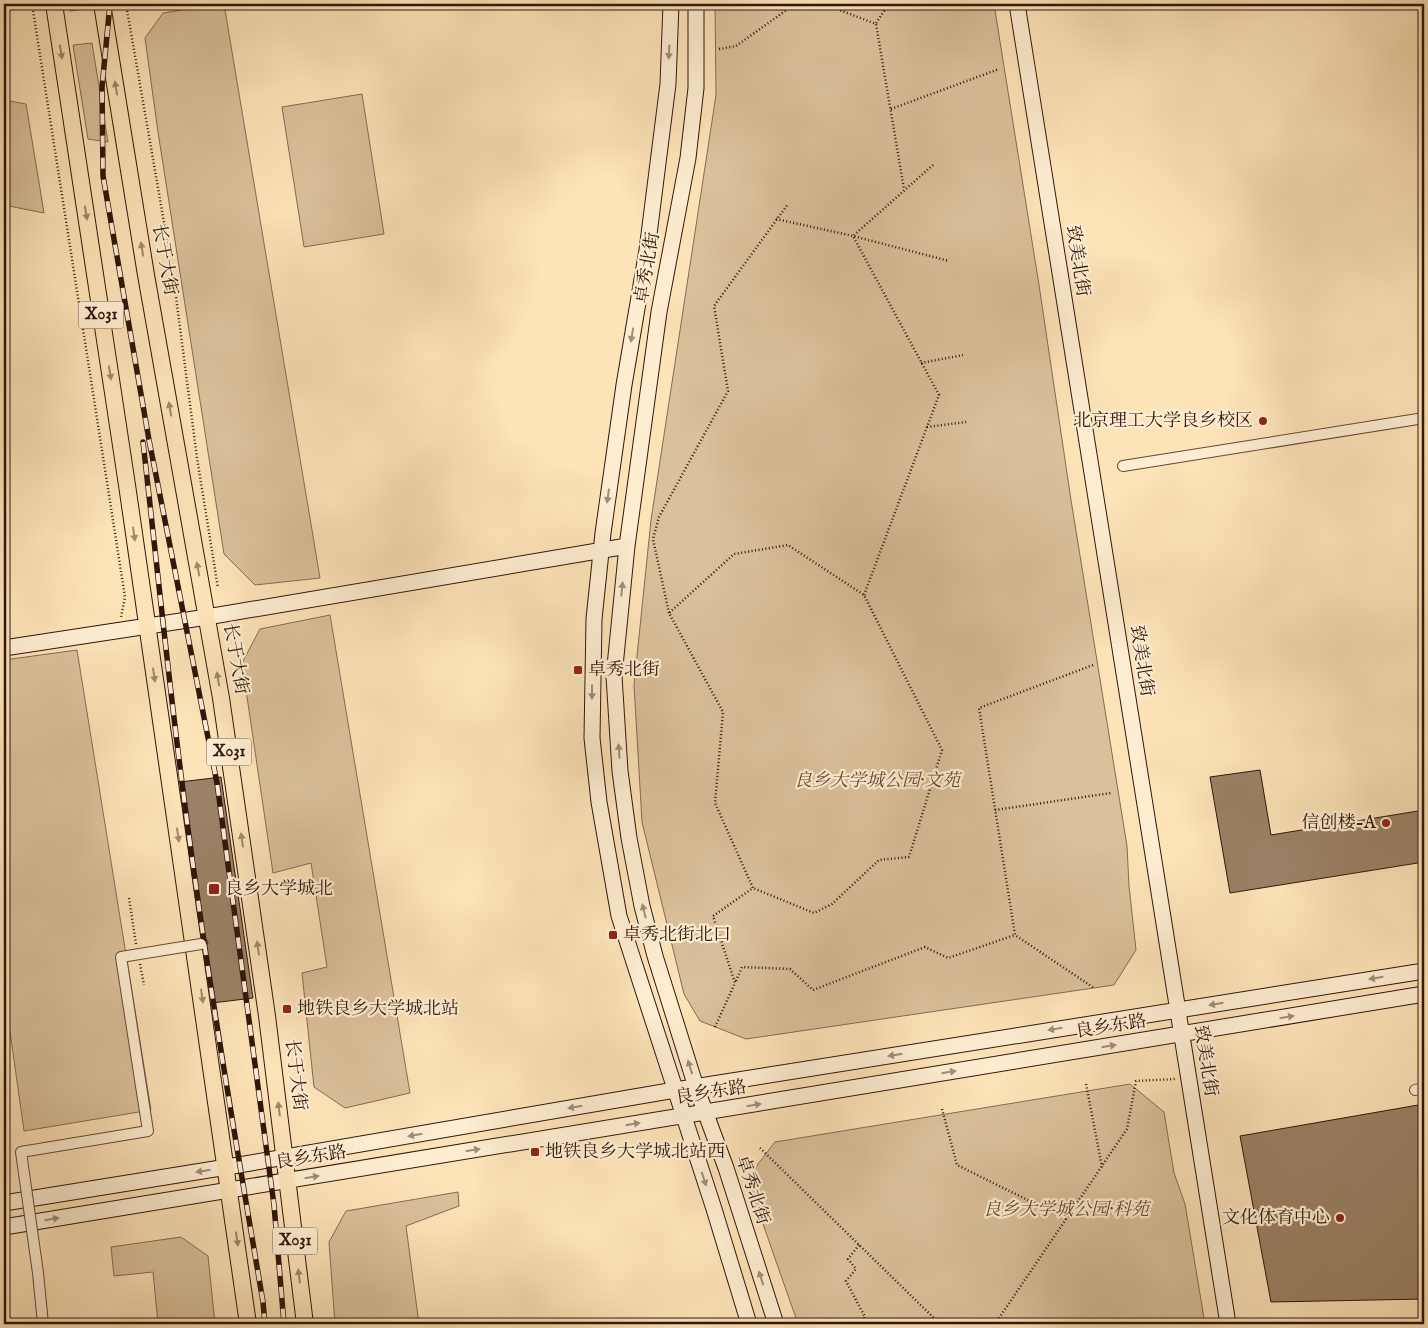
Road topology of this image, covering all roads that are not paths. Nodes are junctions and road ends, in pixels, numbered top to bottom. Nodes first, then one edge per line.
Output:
1 (54, 4) edge
2 (102, 4) edge
3 (671, 4) edge
4 (696, 4) edge
5 (1017, 4) edge
6 (1424, 418) edge
7 (1123, 466) dead end
8 (627, 546) junction
9 (602, 550) junction
10 (214, 616) junction
11 (147, 626) junction
12 (4, 648) edge
13 (201, 944) dead end
14 (1424, 970) edge
15 (1424, 994) edge
16 (1178, 1010) junction
17 (1182, 1034) junction
18 (696, 1087) junction
19 (675, 1090) junction
20 (706, 1113) junction
21 (683, 1116) junction
22 (286, 1157) junction
23 (227, 1167) junction
24 (288, 1181) junction
25 (230, 1191) junction
26 (4, 1202) edge
27 (4, 1227) edge
28 (43, 1324) edge
29 (248, 1324) edge
30 (305, 1324) edge
31 (749, 1324) edge
32 (776, 1324) edge
33 (1228, 1324) edge

1 -> 11 main road, X031
10 -> 2 main road, 长于大街 / X031
3 -> 9 main road
4 - 8 main road, 卓秀北街
5 - 16 main road, 致美北街
6 - 7 street
8 - 9 main road
18 -> 8 main road, 卓秀北街
9 - 10 main road
9 -> 19 main road
10 - 11 main road
22 -> 10 main road, 长于大街 / X031
11 - 12 main road
11 -> 23 main road, X031
13 - 28 street, bridge
14 -> 16 main road, 良乡东路
17 -> 15 main road, 良乡东路
16 - 17 main road, 致美北街
16 -> 18 main road, 良乡东路
20 -> 17 main road, 良乡东路
17 - 33 main road, 致美北街
18 - 19 main road, 良乡东路
18 - 20 main road, 卓秀北街
19 - 21 main road
19 -> 22 main road, 良乡东路
20 - 21 main road, 良乡东路
32 -> 20 main road, 卓秀北街
24 -> 21 main road, 良乡东路
21 -> 31 main road
22 - 23 main road, 良乡东路
22 - 24 main road, 长于大街 / X031
23 - 25 main road, X031
23 -> 26 main road, 良乡东路
24 - 25 main road, 良乡东路
30 -> 24 main road, 长于大街 / X031
27 -> 25 main road, 良乡东路
25 -> 29 main road, X031

